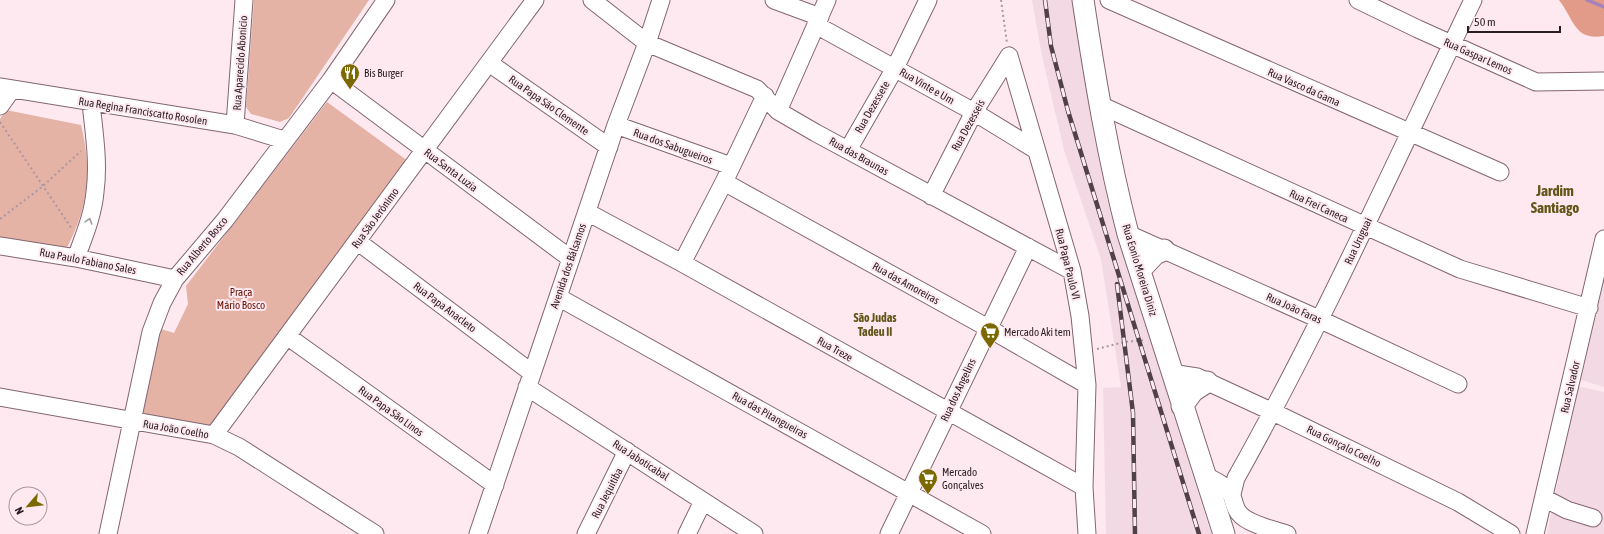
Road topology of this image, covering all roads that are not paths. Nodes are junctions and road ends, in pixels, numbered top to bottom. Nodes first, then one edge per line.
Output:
1 (244, 0) edge
2 (386, 0) edge
3 (535, 0) edge
4 (592, 0) edge
5 (661, 0) edge
6 (774, 0) edge
7 (827, 0) edge
8 (928, 0) edge
9 (1083, 0) edge
10 (1109, 0) edge
11 (1358, 0) edge
12 (1473, 0) edge
13 (818, 21) junction
14 (647, 43) junction
15 (1452, 44) junction
16 (1009, 56) joint
17 (489, 63) junction
18 (895, 68) junction
19 (330, 80) junction
20 (1604, 81) edge
21 (6, 88) edge
22 (765, 96) junction
23 (91, 103) junction
24 (1100, 105) junction
25 (0, 106) edge
26 (778, 111) junction
27 (974, 112) junction
28 (235, 125) junction
29 (616, 125) junction
30 (1411, 134) junction
31 (284, 140) junction
32 (608, 147) junction
33 (425, 150) junction
34 (848, 150) junction
35 (1036, 150) junction
36 (730, 166) junction
37 (1500, 172) dead end
38 (724, 182) junction
39 (931, 196) junction
40 (586, 212) junction
41 (1364, 226) junction
42 (1128, 234) junction
43 (1604, 239) edge
44 (357, 241) junction
45 (0, 246) edge
46 (1028, 247) junction
47 (79, 250) junction
48 (1164, 250) junction
49 (571, 259) junction
50 (682, 263) junction
51 (1072, 270) junction
52 (1140, 270) junction
53 (175, 279) junction
54 (558, 297) junction
55 (1589, 308) junction
56 (1321, 320) junction
57 (988, 328) junction
58 (287, 336) junction
59 (1172, 372) junction
60 (530, 380) junction
61 (1207, 382) junction
62 (1458, 384) dead end
63 (1087, 386) junction
64 (0, 397) edge
65 (1182, 406) junction
66 (1273, 412) junction
67 (948, 413) junction
68 (130, 421) junction
69 (214, 435) junction
70 (628, 451) junction
71 (1206, 476) junction
72 (495, 485) junction
73 (1231, 486) junction
74 (1084, 487) junction
75 (908, 493) junction
76 (1544, 498) junction
77 (703, 501) junction
78 (1593, 518) dead end
79 (1235, 525) edge
80 (108, 534) edge
81 (375, 534) edge
82 (478, 534) edge
83 (586, 534) edge
84 (688, 534) edge
85 (754, 534) edge
86 (889, 534) edge
87 (982, 534) edge
88 (1087, 534) edge
89 (1287, 534) edge
90 (1511, 534) edge
91 (1535, 534) edge

1 - 28 street, Rua Aparecido Abonicio
2 - 19 street, Rua Alberto Bosco
3 - 17 street, Rua São Jerónimo
4 - 14 street, Rua das Braunas
5 - 14 street, Avenida dos Bálsamos
6 - 13 street, Rua Vinte e Um
7 - 13 street
8 - 18 street, Rua Dezessete
9 - 24 main road, Rua Eonio Moreira Diniz
10 - 30 street, Rua Vasco da Gama
11 - 15 street, Rua Gaspar Lemos
12 - 15 street, Rua Uruguai
13 - 18 street, Rua Vinte e Um
13 - 26 street
14 - 22 street, Rua das Braunas
14 - 29 street, Avenida dos Bálsamos
15 - 20 street, Rua Gaspar Lemos
15 - 30 street, Rua Uruguai
16 - 27 street, Rua Dezesseis
16 - 35 street, Rua Papa Paulo VI
17 - 32 street, Rua Papa São Clemente
17 - 33 street, Rua São Jerónimo
18 - 27 street, Rua Vinte e Um
18 - 34 street, Rua Dezessete
19 - 31 street, Rua Alberto Bosco
19 - 33 street, Rua Santa Luzia
21 - 23 street, Rua Regina Franciscatto Rosolen
21 - 25 street
22 - 26 street, Rua das Braunas
22 - 36 street
23 - 28 street, Rua Regina Franciscatto Rosolen
47 -> 23 street
24 - 41 street, Rua Frei Caneca
24 - 42 main road, Rua Eonio Moreira Diniz
26 - 34 street, Rua das Braunas
27 - 35 street, Rua Vinte e Um
27 - 39 street, Rua Dezesseis
28 - 31 street, Rua Regina Franciscatto Rosolen
29 - 32 street, Avenida dos Bálsamos
29 - 36 street, Rua dos Sabugueiros
30 - 37 street, Rua Vasco da Gama
30 - 41 street, Rua Uruguai
31 - 53 street, Rua Alberto Bosco
32 - 40 street, Avenida dos Bálsamos
33 - 44 street, Rua São Jerónimo
33 - 49 street, Rua Santa Luzia
34 - 39 street, Rua das Braunas
35 - 51 street, Rua Papa Paulo VI
36 - 38 street
38 - 50 street
38 - 57 street, Rua das Amoreiras
39 - 46 street, Rua das Braunas
40 - 49 street, Avenida dos Bálsamos
40 - 50 street, Rua Treze
41 - 55 street, Rua Frei Caneca
41 - 56 street, Rua Uruguai
42 - 48 street, Rua João Faras
42 - 52 main road, Rua Eonio Moreira Diniz
43 - 55 street, Rua Salvador
44 - 58 street, Rua São Jerónimo
44 - 60 street, Rua Papa Anacleto
45 - 47 street, Rua Paulo Fabiano Sales
46 - 51 street, Rua das Braunas
46 - 57 street, Rua dos Angelins
47 - 53 street, Rua Paulo Fabiano Sales
48 - 52 main road
48 - 56 street, Rua João Faras
49 - 54 street, Avenida dos Bálsamos
50 - 67 street, Rua Treze
51 - 63 street, Rua Papa Paulo VI
52 - 59 main road, Rua Eonio Moreira Diniz
53 - 68 street, Rua Alberto Bosco
54 - 60 street, Avenida dos Bálsamos
54 - 75 street, Rua das Pitangueiras
55 - 76 street, Rua Salvador
56 - 62 street, Rua João Faras
56 - 66 street, Rua Uruguai
57 - 63 street, Rua das Amoreiras
57 - 67 street, Rua dos Angelins
58 - 69 street, Rua São Jerónimo
58 - 72 street, Rua Papa São Linos
59 - 61 street, Rua Gonçalo Coelho
59 - 65 main road, Rua Eonio Moreira Diniz
60 - 70 street, Rua Jaboticabal
60 - 72 street, Avenida dos Bálsamos
61 - 65 main road
61 - 66 street, Rua Gonçalo Coelho
63 - 74 street, Rua Papa Paulo VI
64 - 68 street, Rua João Coelho
65 - 71 main road, Rua Eonio Moreira Diniz
66 - 73 street, Rua Uruguai
66 - 90 street, Rua Gonçalo Coelho
67 - 74 street, Rua Treze
67 - 75 street, Rua dos Angelins
68 - 69 street, Rua João Coelho
68 - 80 street, Rua Alberto Bosco
69 - 81 street, Rua João Coelho
70 - 77 street, Rua Jaboticabal
70 - 83 street, Rua Jequitiba
71 - 73 street
71 - 79 main road, Rua Eonio Moreira Diniz
72 - 82 street, Avenida dos Bálsamos
73 - 79 street
74 - 88 street, Rua Papa Paulo VI
75 - 86 street, Rua dos Angelins
75 - 87 street, Rua das Pitangueiras
76 - 78 street
76 - 91 street, Rua Salvador
77 - 84 street
77 - 85 street, Rua Jaboticabal
79 - 89 street

